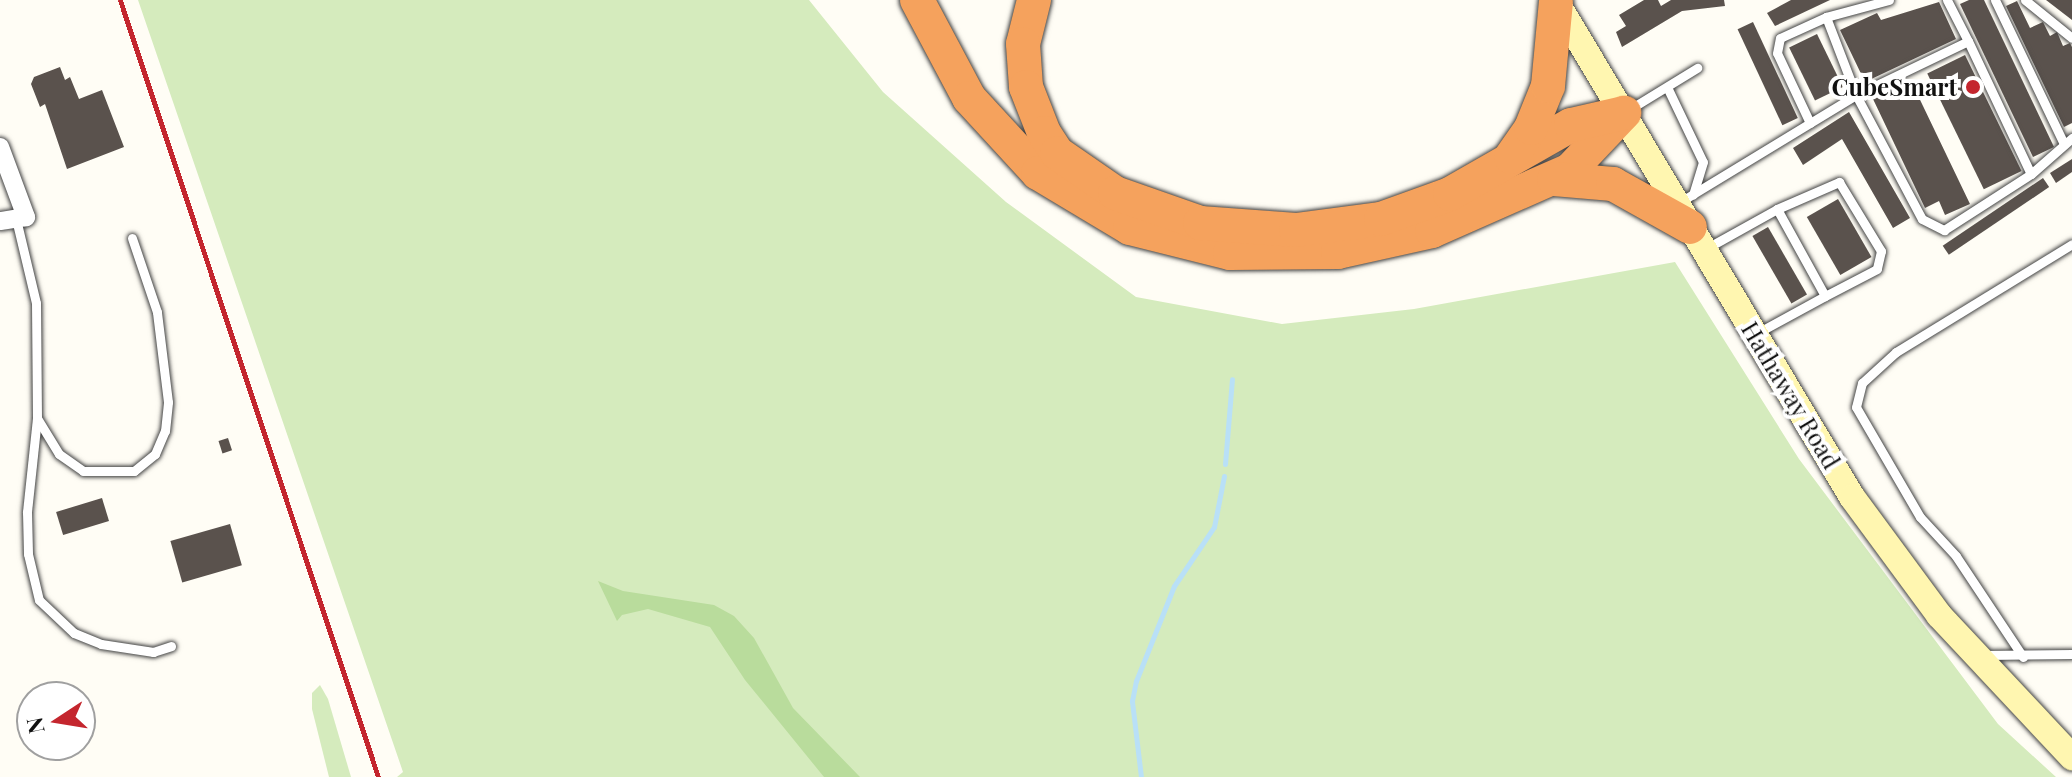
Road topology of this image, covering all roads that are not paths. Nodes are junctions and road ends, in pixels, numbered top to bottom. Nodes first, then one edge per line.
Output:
1 (917, 0) edge
2 (1034, 0) edge
3 (1889, 0) edge
4 (1947, 0) edge
5 (1995, 0) edge
6 (2025, 0) edge
7 (1556, 1) edge
8 (1826, 17) junction
9 (2072, 38) edge
10 (1968, 41) junction
11 (1697, 68) dead end
12 (1667, 87) junction
13 (1856, 95) junction
14 (1624, 113) junction
15 (1810, 123) junction
16 (2068, 141) edge
17 (0, 147) edge
18 (1508, 160) junction
19 (2031, 174) junction
20 (1554, 179) junction
21 (1777, 209) junction
22 (1691, 219) junction
23 (8, 220) edge
24 (132, 238) dead end
25 (2072, 244) edge
26 (1825, 296) junction
27 (1754, 335) junction
28 (37, 418) junction
29 (171, 646) dead end
30 (2072, 654) edge
31 (1975, 655) junction
32 (2023, 657) junction
33 (2072, 757) edge

1 - 20 highway
2 - 18 highway
3 - 8 lane
4 - 10 lane
5 - 16 lane
6 - 9 lane
7 - 14 main road, Hathaway Road
7 - 18 highway
8 - 13 lane
8 - 15 lane
10 - 13 lane
10 - 19 lane
11 - 12 lane
12 - 14 lane
12 - 22 lane
13 - 15 lane
13 - 19 lane
14 - 18 highway
14 - 20 highway
14 - 22 main road, Hathaway Road
15 - 22 lane
16 - 19 lane
17 - 23 street
20 - 22 highway
21 - 22 lane
21 - 26 lane
21 - 26 lane
22 - 27 main road, Hathaway Road
23 - 28 lane
24 - 28 lane
25 - 32 lane
26 - 27 lane
27 - 31 main road, Hathaway Road
28 - 29 lane
30 - 32 lane
31 - 32 lane
31 - 33 main road, Hathaway Road

